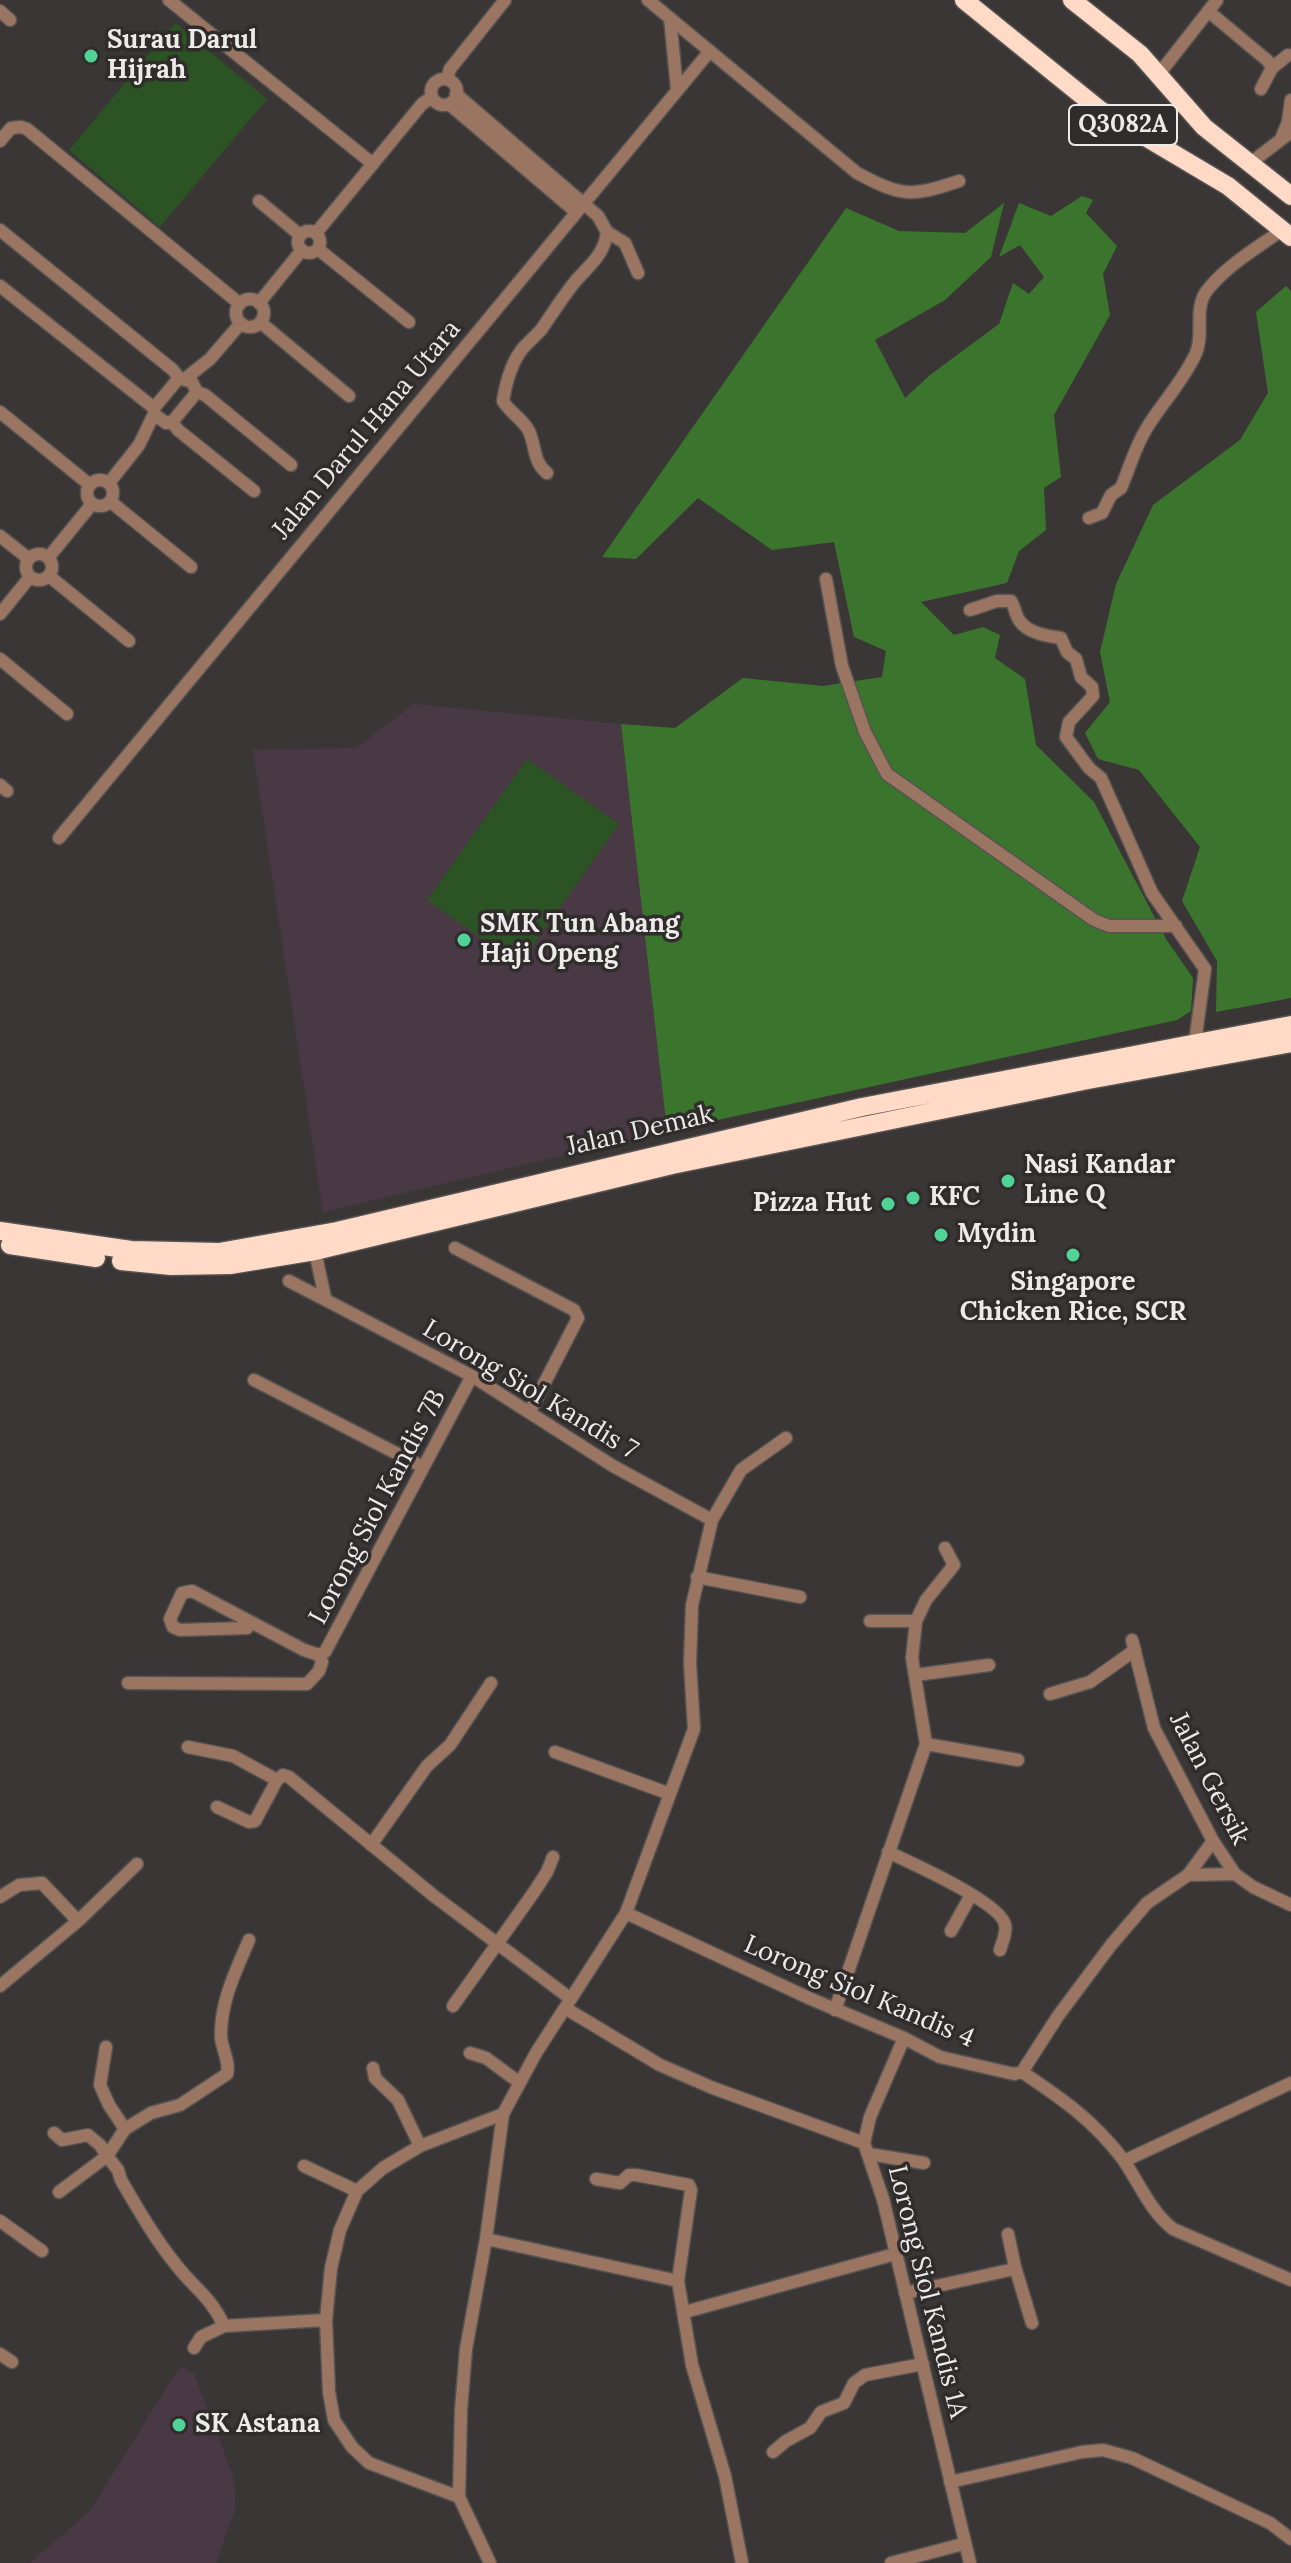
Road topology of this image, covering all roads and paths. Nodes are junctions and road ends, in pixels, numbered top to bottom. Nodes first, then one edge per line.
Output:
1 (169, 0) edge
2 (648, 0) edge
3 (964, 0) edge
4 (1072, 0) edge
5 (1217, 0) edge
6 (499, 2) edge
7 (1208, 11) junction
8 (670, 18) junction
9 (710, 51) junction
10 (1288, 55) dead end
11 (1272, 68) junction
12 (1159, 74) junction
13 (447, 79) junction
14 (677, 89) junction
15 (1261, 89) dead end
16 (432, 97) junction
17 (452, 99) junction
18 (1291, 100) edge
19 (1286, 135) edge
20 (1, 139) edge
21 (373, 164) junction
22 (1249, 164) junction
23 (959, 181) dead end
24 (1291, 196) edge
25 (259, 201) dead end
26 (580, 207) junction
27 (0, 230) edge
28 (607, 232) junction
29 (316, 233) junction
30 (1286, 234) edge
31 (300, 235) junction
32 (318, 249) junction
33 (302, 250) junction
34 (638, 273) dead end
35 (0, 286) edge
36 (259, 303) junction
37 (240, 304) junction
38 (260, 322) junction
39 (409, 322) dead end
40 (241, 323) junction
41 (189, 384) junction
42 (349, 396) dead end
43 (154, 411) junction
44 (0, 412) edge
45 (169, 422) junction
46 (139, 445) junction
47 (291, 465) dead end
48 (547, 473) dead end
49 (109, 483) junction
50 (90, 485) junction
51 (254, 491) dead end
52 (111, 502) junction
53 (92, 504) junction
54 (1089, 518) dead end
55 (0, 536) edge
56 (48, 558) junction
57 (29, 559) junction
58 (191, 567) dead end
59 (49, 576) junction
60 (30, 577) junction
61 (826, 579) dead end
62 (970, 610) dead end
63 (0, 614) edge
64 (129, 641) dead end
65 (0, 659) edge
66 (67, 714) dead end
67 (59, 838) dead end
68 (1176, 926) junction
69 (1291, 1025) edge
70 (1195, 1042) junction
71 (1291, 1043) edge
72 (0, 1231) edge
73 (0, 1243) edge
74 (455, 1248) dead end
75 (315, 1251) junction
76 (289, 1281) dead end
77 (325, 1298) junction
78 (472, 1376) junction
79 (254, 1380) dead end
80 (530, 1411) junction
81 (786, 1438) dead end
82 (423, 1467) junction
83 (712, 1520) junction
84 (945, 1548) dead end
85 (697, 1577) junction
86 (800, 1597) dead end
87 (870, 1621) dead end
88 (916, 1621) junction
89 (250, 1622) junction
90 (319, 1655) junction
91 (989, 1665) dead end
92 (916, 1675) junction
93 (128, 1683) dead end
94 (491, 1683) dead end
95 (1050, 1694) dead end
96 (926, 1744) junction
97 (188, 1747) dead end
98 (555, 1752) dead end
99 (1018, 1760) dead end
100 (277, 1780) junction
101 (670, 1794) junction
102 (217, 1807) dead end
103 (1213, 1841) junction
104 (371, 1845) junction
105 (888, 1852) junction
106 (553, 1857) dead end
107 (137, 1864) dead end
108 (1235, 1874) junction
109 (1188, 1875) junction
110 (971, 1895) junction
111 (0, 1897) edge
112 (1291, 1905) edge
113 (626, 1913) junction
114 (78, 1921) junction
115 (951, 1931) dead end
116 (249, 1940) dead end
117 (497, 1944) junction
118 (1000, 1950) dead end
119 (0, 1986) edge
120 (568, 2004) junction
121 (453, 2006) dead end
122 (835, 2010) junction
123 (904, 2038) junction
124 (106, 2047) dead end
125 (470, 2053) dead end
126 (373, 2068) dead end
127 (1022, 2072) junction
128 (520, 2083) junction
129 (1291, 2083) edge
130 (503, 2114) junction
131 (125, 2129) junction
132 (54, 2133) dead end
133 (420, 2146) junction
134 (866, 2148) junction
135 (107, 2156) junction
136 (1124, 2161) junction
137 (924, 2163) dead end
138 (304, 2166) dead end
139 (596, 2179) dead end
140 (357, 2191) junction
141 (59, 2192) dead end
142 (0, 2221) edge
143 (1008, 2234) dead end
144 (486, 2239) junction
145 (42, 2251) dead end
146 (895, 2254) junction
147 (1015, 2267) junction
148 (1291, 2280) edge
149 (678, 2281) junction
150 (905, 2293) junction
151 (685, 2312) junction
152 (326, 2320) junction
153 (1032, 2323) dead end
154 (224, 2326) junction
155 (194, 2348) dead end
156 (0, 2354) edge
157 (12, 2362) dead end
158 (923, 2364) junction
159 (773, 2452) dead end
160 (950, 2482) junction
161 (459, 2497) junction
162 (1291, 2539) edge
163 (963, 2544) junction
164 (490, 2563) edge
165 (742, 2563) edge
166 (891, 2563) edge
167 (970, 2563) edge

1 - 21 street
2 - 8 street
3 - 30 highway, Q3082A
4 - 12 highway
5 - 7 street
6 - 13 street
7 - 11 street
7 - 12 street
8 - 9 street
8 - 14 street
9 - 14 street, Jalan Darul Hana Utara
9 - 23 street
10 - 11 street
11 - 15 street
12 - 22 highway
13 - 16 street
13 - 17 street
14 - 26 street, Jalan Darul Hana Utara
16 - 17 street
16 - 21 street
17 - 26 street
18 - 19 street
19 - 22 street
20 - 37 street
21 - 29 street
22 - 24 highway
25 - 31 street
26 - 28 street
26 - 67 street, Jalan Darul Hana Utara
27 - 41 street
28 - 34 street
28 - 48 street
29 - 31 street
29 - 32 street
30 - 54 street
31 - 33 street
32 - 33 street
32 - 39 street
33 - 36 street
35 - 43 street
36 - 37 street
36 - 38 street
37 - 40 street
38 - 40 street
38 - 42 street
40 - 41 street
41 - 43 street
41 - 45 street
41 - 47 street
43 - 45 street
43 - 46 street
44 - 50 street
45 - 46 street
45 - 51 street
46 - 49 street
49 - 50 street
49 - 52 street
50 - 53 street
52 - 53 street
52 - 58 street
53 - 56 street
55 - 57 street
56 - 57 street
56 - 59 street
57 - 60 street
59 - 60 street
59 - 64 street
60 - 63 street
61 - 68 street
62 - 68 street
65 - 66 street
68 - 70 street
69 - 70 highway, Jalan Demak
70 - 72 highway, Jalan Demak
71 - 75 highway, Jalan Demak
73 - 75 highway, Jalan Demak
74 - 80 street
75 - 77 street
76 - 77 street, Lorong Siol Kandis 7
77 - 78 street, Lorong Siol Kandis 7
78 - 80 street, Lorong Siol Kandis 7
78 - 82 street, Lorong Siol Kandis 7B
79 - 82 street
80 - 83 street, Lorong Siol Kandis 7
81 - 83 street
82 - 90 street, Lorong Siol Kandis 7B
83 - 85 street
84 - 88 street
85 - 86 street
85 - 101 street
87 - 88 street
88 - 92 street
89 - 89 street
89 - 90 street
90 - 93 street, Lorong Siol Kandis 7B
91 - 92 street
92 - 96 street
94 - 104 street
95 - 103 street, Jalan Gersik
96 - 99 street
96 - 105 street
97 - 100 street
98 - 101 street
100 - 102 street
100 - 104 street
101 - 113 street
103 - 108 street, Jalan Gersik
103 - 109 street
104 - 117 street
105 - 110 street
105 - 122 street
106 - 117 street
107 - 114 street
108 - 109 street
108 - 112 street, Jalan Gersik
109 - 127 street
110 - 115 street
110 - 118 street
111 - 114 street
113 - 120 street
113 - 122 street, Lorong Siol Kandis 4
114 - 119 street
116 - 131 street
117 - 120 street
117 - 121 street
120 - 128 street
120 - 134 street
122 - 123 street, Lorong Siol Kandis 4
123 - 127 street, Lorong Siol Kandis 4
123 - 134 street, Lorong Siol Kandis 1A
124 - 131 street
125 - 128 street
126 - 133 street
127 - 136 street, Lorong Siol Kandis 4
128 - 130 street
129 - 136 street
130 - 133 street
130 - 144 street
131 - 135 street
132 - 135 street
133 - 140 street
134 - 137 street
134 - 146 street, Lorong Siol Kandis 1A
135 - 141 street
135 - 154 street
136 - 148 street, Lorong Siol Kandis 4
138 - 140 street
139 - 149 street
140 - 152 street
142 - 145 street
143 - 147 street
144 - 149 street
144 - 161 street
146 - 150 street, Lorong Siol Kandis 1A
146 - 151 street
147 - 150 street
147 - 153 street
149 - 151 street
150 - 158 street, Lorong Siol Kandis 1A
151 - 165 street
152 - 154 street
152 - 161 street
154 - 155 street
156 - 157 street
158 - 159 street
158 - 160 street, Lorong Siol Kandis 1A
160 - 162 street
160 - 163 street, Lorong Siol Kandis 1A
161 - 164 street
163 - 166 street
163 - 167 street, Lorong Siol Kandis 1A

